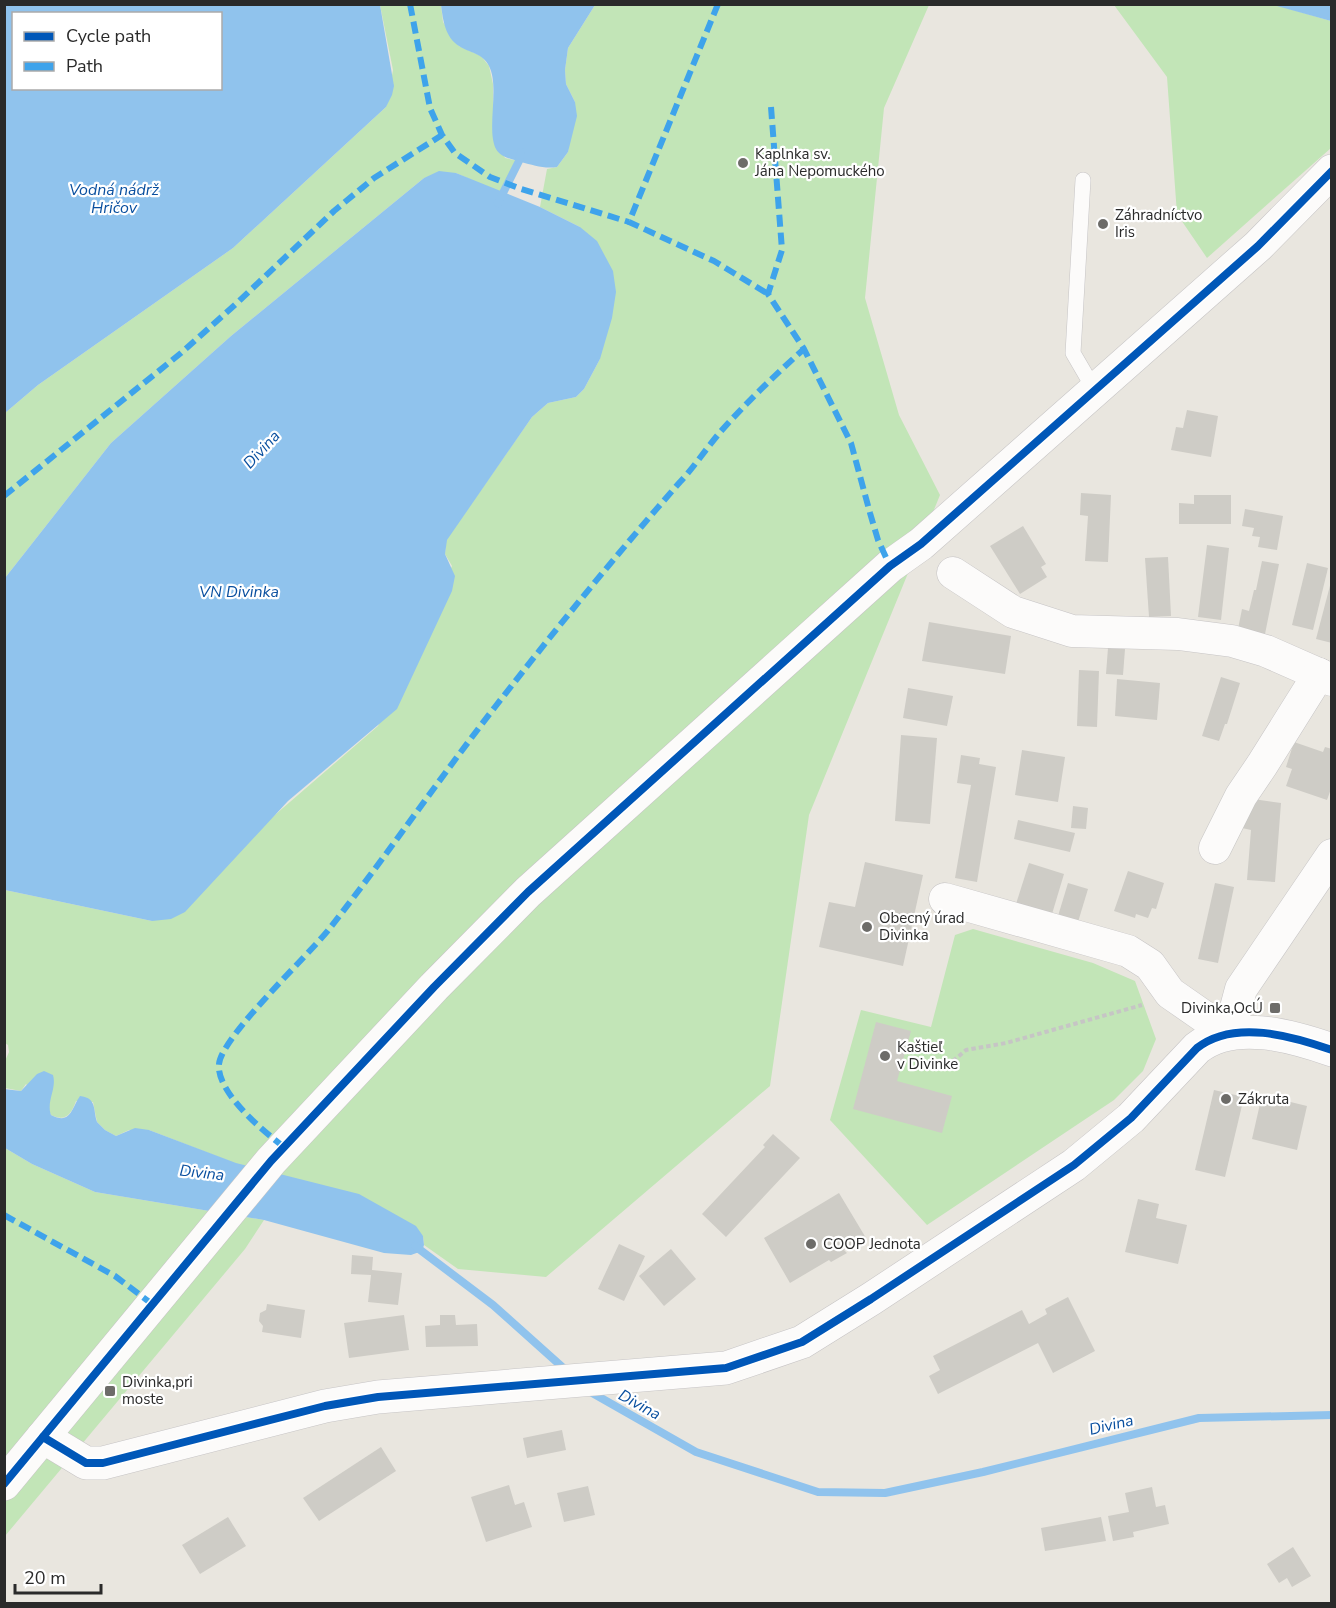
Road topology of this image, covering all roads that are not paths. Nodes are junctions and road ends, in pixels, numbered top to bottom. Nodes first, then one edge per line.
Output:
1 (1332, 171) edge
2 (1083, 180) dead end
3 (1094, 389) junction
4 (953, 573) dead end
5 (1325, 677) edge
6 (1215, 848) dead end
7 (1332, 855) edge
8 (945, 898) dead end
9 (1229, 1034) junction
10 (1332, 1050) edge
11 (43, 1437) junction
12 (4, 1484) edge

1 - 3 main road
2 - 3 lane
3 - 11 main road
4 - 5 street
5 - 6 street
7 - 9 street
8 - 9 street
9 - 10 main road
9 - 11 main road
11 - 12 main road

